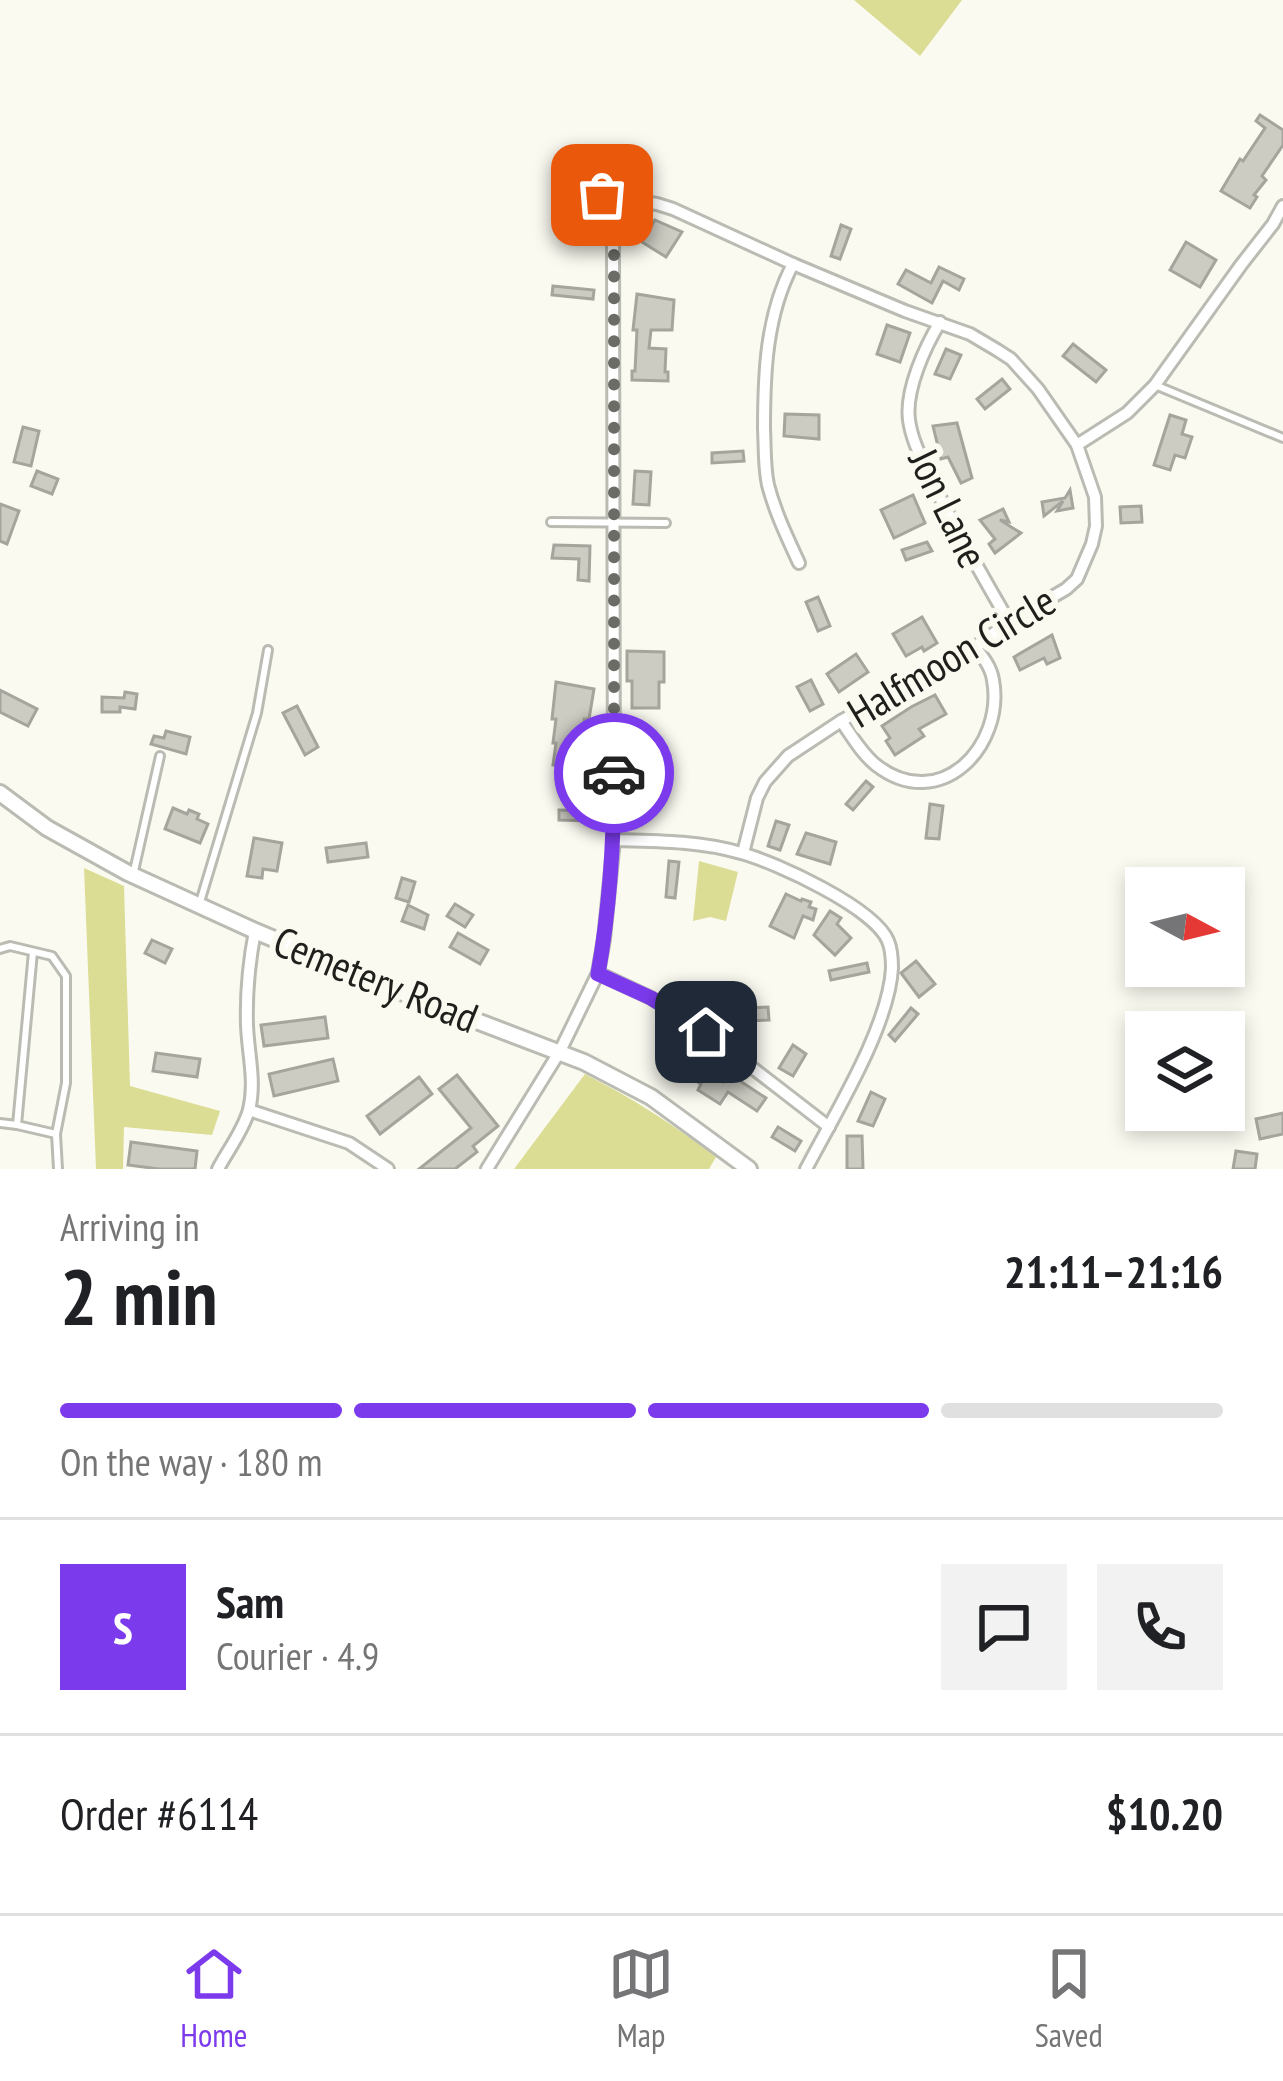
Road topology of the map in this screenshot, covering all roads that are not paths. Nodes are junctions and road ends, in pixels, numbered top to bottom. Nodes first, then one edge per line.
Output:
1 (637, 201) junction
2 (1283, 206) edge
3 (614, 227) junction
4 (1278, 229) edge
5 (793, 264) junction
6 (940, 322) junction
7 (1155, 385) junction
8 (1283, 438) edge
9 (1077, 445) junction
10 (551, 522) dead end
11 (614, 522) junction
12 (666, 523) dead end
13 (799, 563) dead end
14 (1009, 622) junction
15 (975, 647) junction
16 (268, 650) dead end
17 (841, 721) junction
18 (160, 756) dead end
19 (0, 794) edge
20 (614, 840) junction
21 (743, 853) junction
22 (133, 875) junction
23 (199, 905) junction
24 (255, 931) junction
25 (904, 935) dead end
26 (889, 941) junction
27 (0, 949) edge
28 (33, 952) junction
29 (598, 974) junction
30 (716, 1014) dead end
31 (706, 1032) junction
32 (560, 1051) junction
33 (248, 1110) junction
34 (0, 1124) edge
35 (17, 1125) junction
36 (829, 1127) junction
37 (56, 1134) junction
38 (58, 1169) edge
39 (218, 1169) edge
40 (388, 1169) edge
41 (487, 1169) edge
42 (748, 1169) edge
43 (806, 1169) edge

1 - 3 street
1 - 3 street
1 - 5 street, Halfmoon Circle
2 - 4 street
3 - 11 street
4 - 7 street
5 - 6 street, Halfmoon Circle
5 - 13 street
6 - 9 street, Halfmoon Circle
6 - 14 street, Jon Lane
7 - 8 lane
7 - 9 street
9 - 14 street, Halfmoon Circle
10 - 11 lane
11 - 12 lane
11 - 20 street
14 - 15 street, Halfmoon Circle
15 - 17 street, Halfmoon Circle
15 - 17 street
16 - 23 lane
17 - 21 street, Halfmoon Circle
18 - 22 lane
19 - 22 street, Cemetery Road
20 - 21 street
20 - 29 street
21 - 26 street
22 - 23 street, Cemetery Road
23 - 24 street, Cemetery Road
24 - 32 street, Cemetery Road
24 - 33 street
25 - 26 street
26 - 36 street
27 - 28 lane
28 - 35 lane
28 - 37 lane
29 - 31 street
29 - 32 street
30 - 31 street
31 - 36 street
32 - 41 street
32 - 42 street, Cemetery Road
33 - 39 street
33 - 40 street
34 - 35 lane
35 - 37 lane
36 - 43 street
37 - 38 lane

